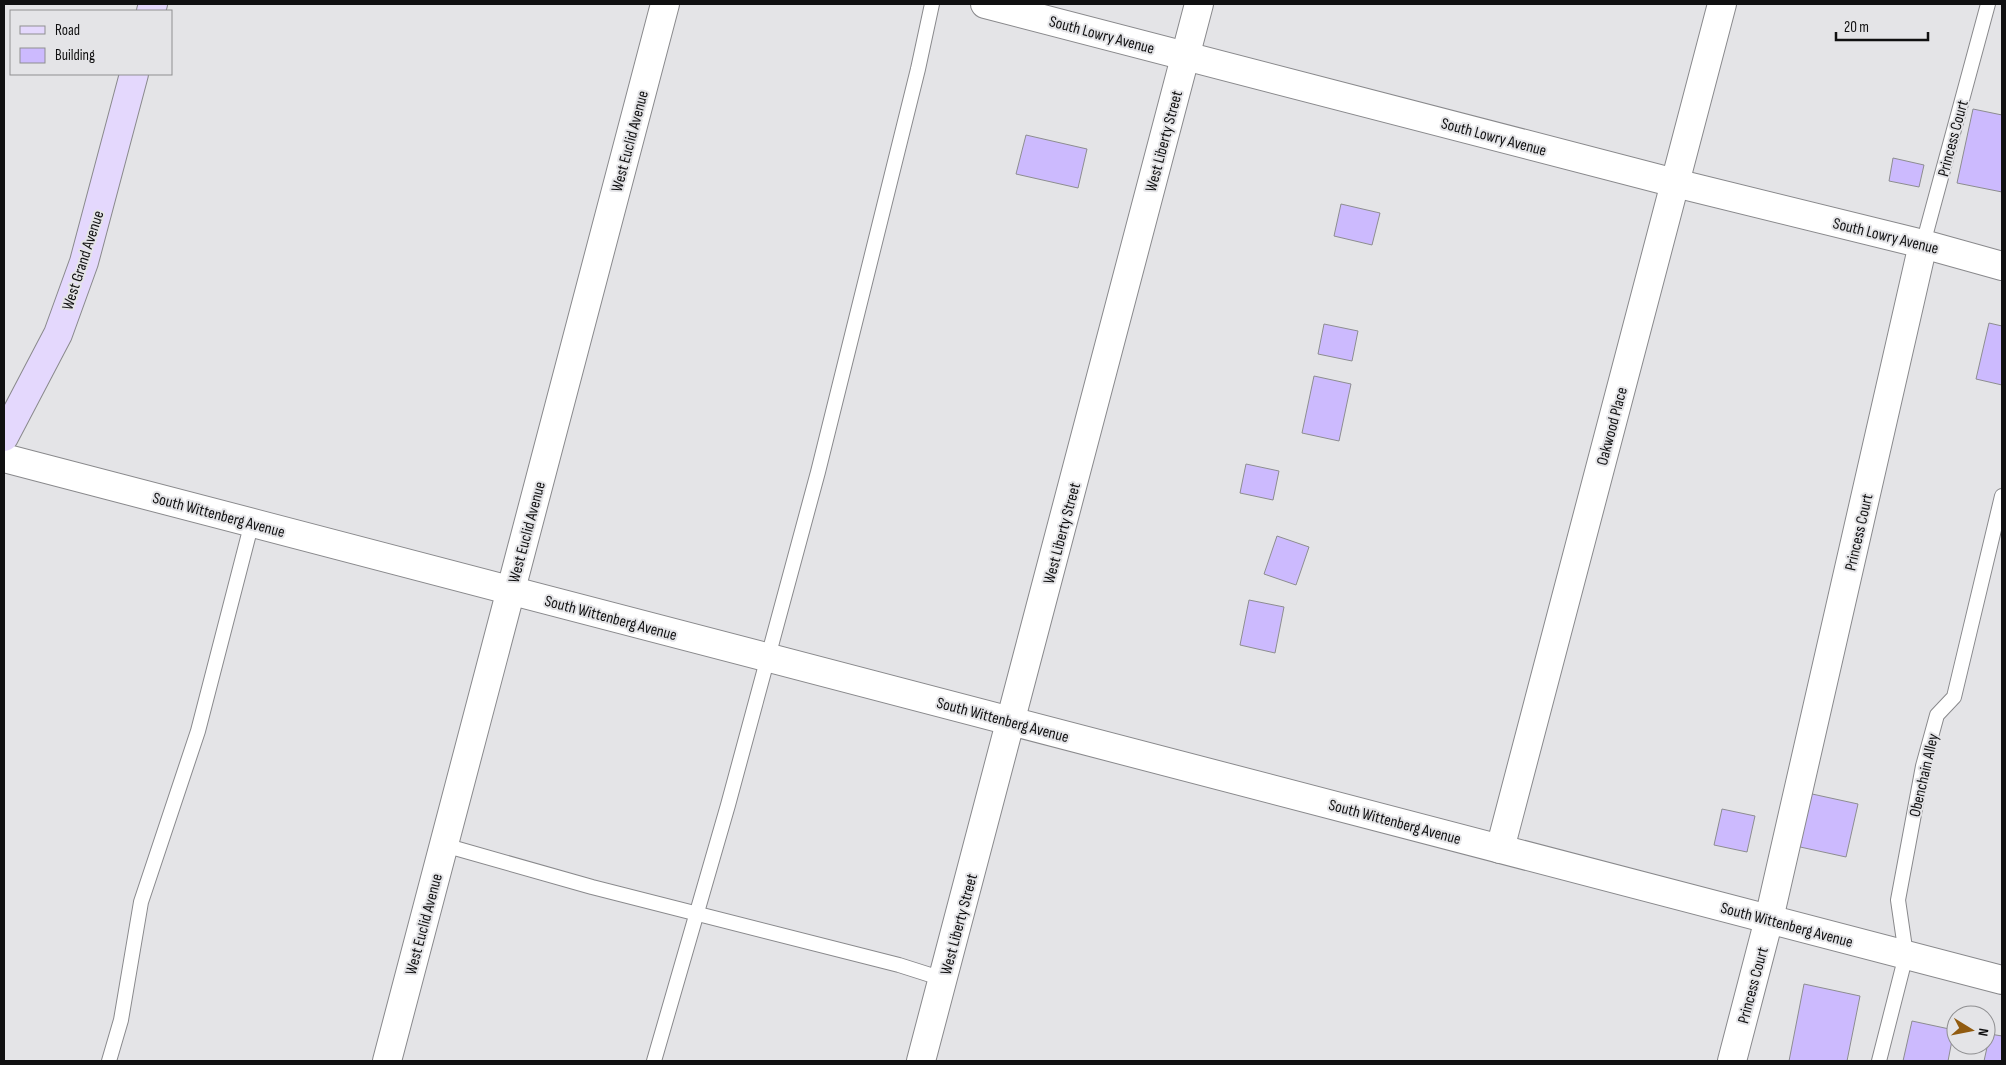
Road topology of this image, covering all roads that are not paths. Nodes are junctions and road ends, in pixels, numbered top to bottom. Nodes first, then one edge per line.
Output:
1 (665, 4) edge
2 (932, 4) edge
3 (985, 4) edge
4 (1199, 4) edge
5 (1722, 4) edge
6 (1988, 4) edge
7 (1185, 56) junction
8 (134, 75) edge
9 (1675, 183) junction
10 (1923, 244) junction
11 (2002, 266) edge
12 (4, 437) edge
13 (4, 458) edge
14 (2002, 496) edge
15 (252, 522) junction
16 (510, 590) junction
17 (766, 657) junction
18 (1012, 721) junction
19 (444, 845) junction
20 (1500, 849) junction
21 (696, 914) junction
22 (1769, 919) junction
23 (1906, 955) junction
24 (943, 979) junction
25 (2002, 980) edge
26 (109, 1061) edge
27 (388, 1061) edge
28 (654, 1061) edge
29 (921, 1061) edge
30 (1732, 1061) edge
31 (1879, 1061) edge

1 - 16 street, West Euclid Avenue
2 - 17 lane
3 - 7 street, South Lowry Avenue
4 - 7 street, West Liberty Street
5 - 9 street, Oakwood Place
6 - 10 lane, Princess Court
7 - 9 street, South Lowry Avenue
7 - 18 street, West Liberty Street
8 - 12 street, West Grand Avenue
9 - 10 street, South Lowry Avenue
9 - 20 street, Oakwood Place
10 - 11 street, South Lowry Avenue
10 - 22 street, Princess Court
13 - 15 street, South Wittenberg Avenue
14 - 23 lane, Obenchain Alley
15 - 16 street, South Wittenberg Avenue
15 - 26 lane
16 - 17 street, South Wittenberg Avenue
16 - 19 street, West Euclid Avenue
17 - 18 street, South Wittenberg Avenue
17 - 21 lane
18 - 20 street, South Wittenberg Avenue
18 - 24 street, West Liberty Street
19 - 21 lane
19 - 27 street, West Euclid Avenue
20 - 22 street, South Wittenberg Avenue
21 - 24 lane
21 - 28 lane
22 - 23 street, South Wittenberg Avenue
22 - 30 street, Princess Court
23 - 25 street, South Wittenberg Avenue
23 - 31 lane, Obenchain Alley
24 - 29 street, West Liberty Street

